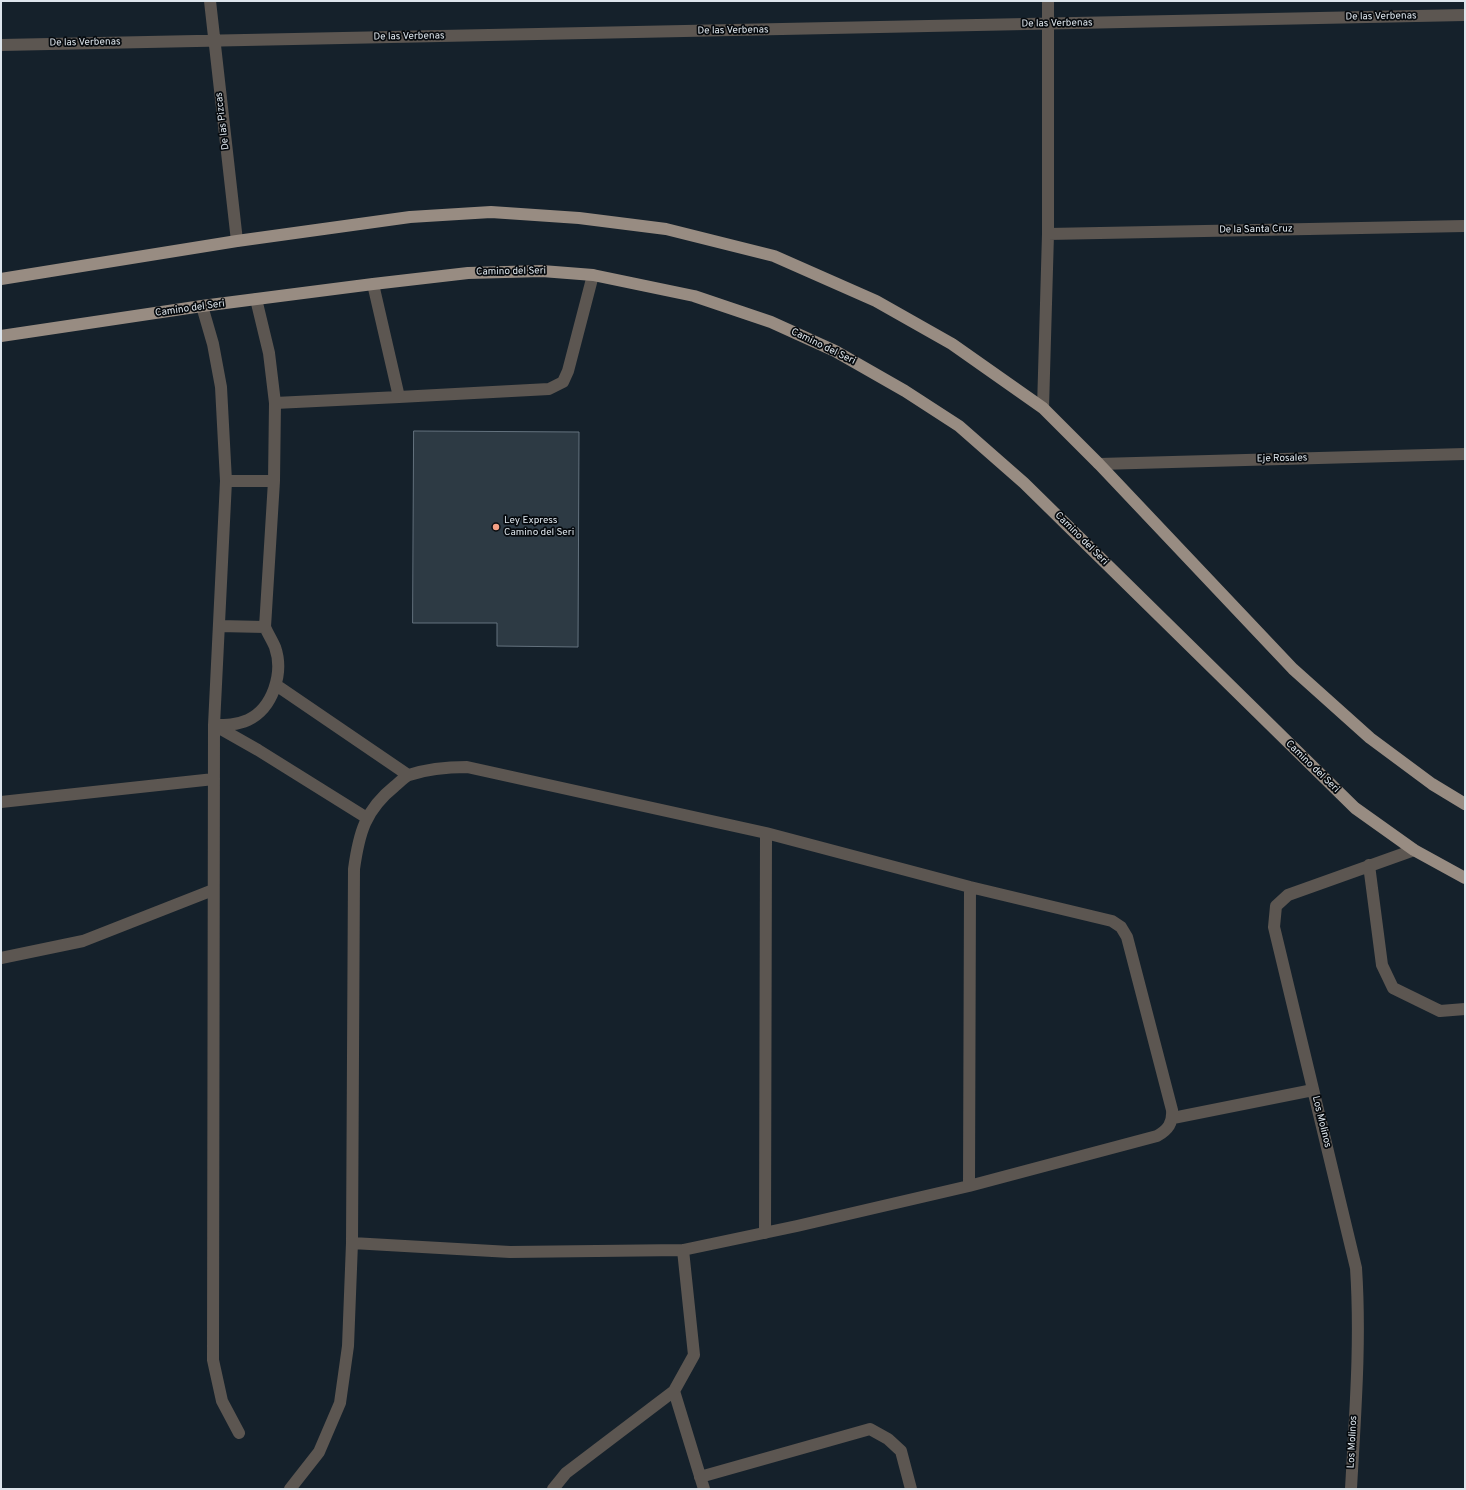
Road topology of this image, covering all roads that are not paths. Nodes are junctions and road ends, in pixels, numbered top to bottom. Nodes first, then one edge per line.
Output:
1 (210, 1) edge
2 (1048, 1) edge
3 (1465, 15) edge
4 (1049, 25) junction
5 (214, 41) junction
6 (1, 45) edge
7 (1465, 226) edge
8 (1048, 234) junction
9 (237, 241) junction
10 (594, 275) junction
11 (1, 278) edge
12 (373, 284) junction
13 (256, 299) junction
14 (202, 306) junction
15 (1, 336) edge
16 (399, 397) junction
17 (275, 403) junction
18 (1043, 408) junction
19 (1465, 454) edge
20 (1099, 464) junction
21 (226, 481) junction
22 (274, 481) junction
23 (219, 626) junction
24 (265, 627) junction
25 (276, 685) junction
26 (214, 725) junction
27 (408, 775) junction
28 (214, 779) junction
29 (1, 802) edge
30 (1465, 804) edge
31 (367, 818) junction
32 (766, 833) junction
33 (1414, 850) junction
34 (1369, 865) junction
35 (1465, 878) edge
36 (970, 887) junction
37 (213, 890) junction
38 (1, 958) edge
39 (1465, 1009) edge
40 (1313, 1090) junction
41 (1173, 1118) junction
42 (969, 1186) junction
43 (766, 1233) junction
44 (352, 1244) junction
45 (683, 1250) junction
46 (674, 1390) junction
47 (239, 1433) dead end
48 (700, 1477) junction
49 (290, 1489) edge
50 (553, 1489) edge
51 (704, 1489) edge
52 (911, 1489) edge
53 (1351, 1489) edge

1 - 5 street, De las Pizcas
2 - 4 street
3 - 4 street, De las Verbenas
4 - 5 street, De las Verbenas
4 - 8 street
5 - 6 street, De las Verbenas
5 - 9 street, De las Pizcas
7 - 8 street, De la Santa Cruz
8 - 18 street
9 - 11 main road
9 - 18 main road
10 - 12 main road, Camino del Seri
10 - 16 street
10 - 33 main road, Camino del Seri
12 - 13 main road, Camino del Seri
12 - 16 street
13 - 14 main road, Camino del Seri
13 - 17 street
14 - 15 main road, Camino del Seri
14 - 21 street
16 - 17 street
17 - 22 street
18 - 20 main road
19 - 20 street, Eje Rosales
20 - 30 main road
21 - 22 street
21 - 23 street
22 - 24 street
23 - 24 street
23 - 26 street
24 - 25 street
25 - 26 street
25 - 27 street
26 - 28 street
26 - 31 street
27 - 31 street
27 - 32 street
28 - 29 street
28 - 37 street
31 - 44 street
32 - 36 street
32 - 43 street
33 - 34 street, Los Molinos
33 - 35 main road, Camino del Seri
34 - 39 street
34 - 40 street, Los Molinos
36 - 41 street
36 - 42 street
37 - 38 street
37 - 47 street
40 - 41 street
40 - 53 street, Los Molinos
41 - 42 street
42 - 43 street
43 - 45 street
44 - 45 street
44 - 49 street
45 - 46 street
46 - 48 street
46 - 50 street
48 - 51 street
48 - 52 street

